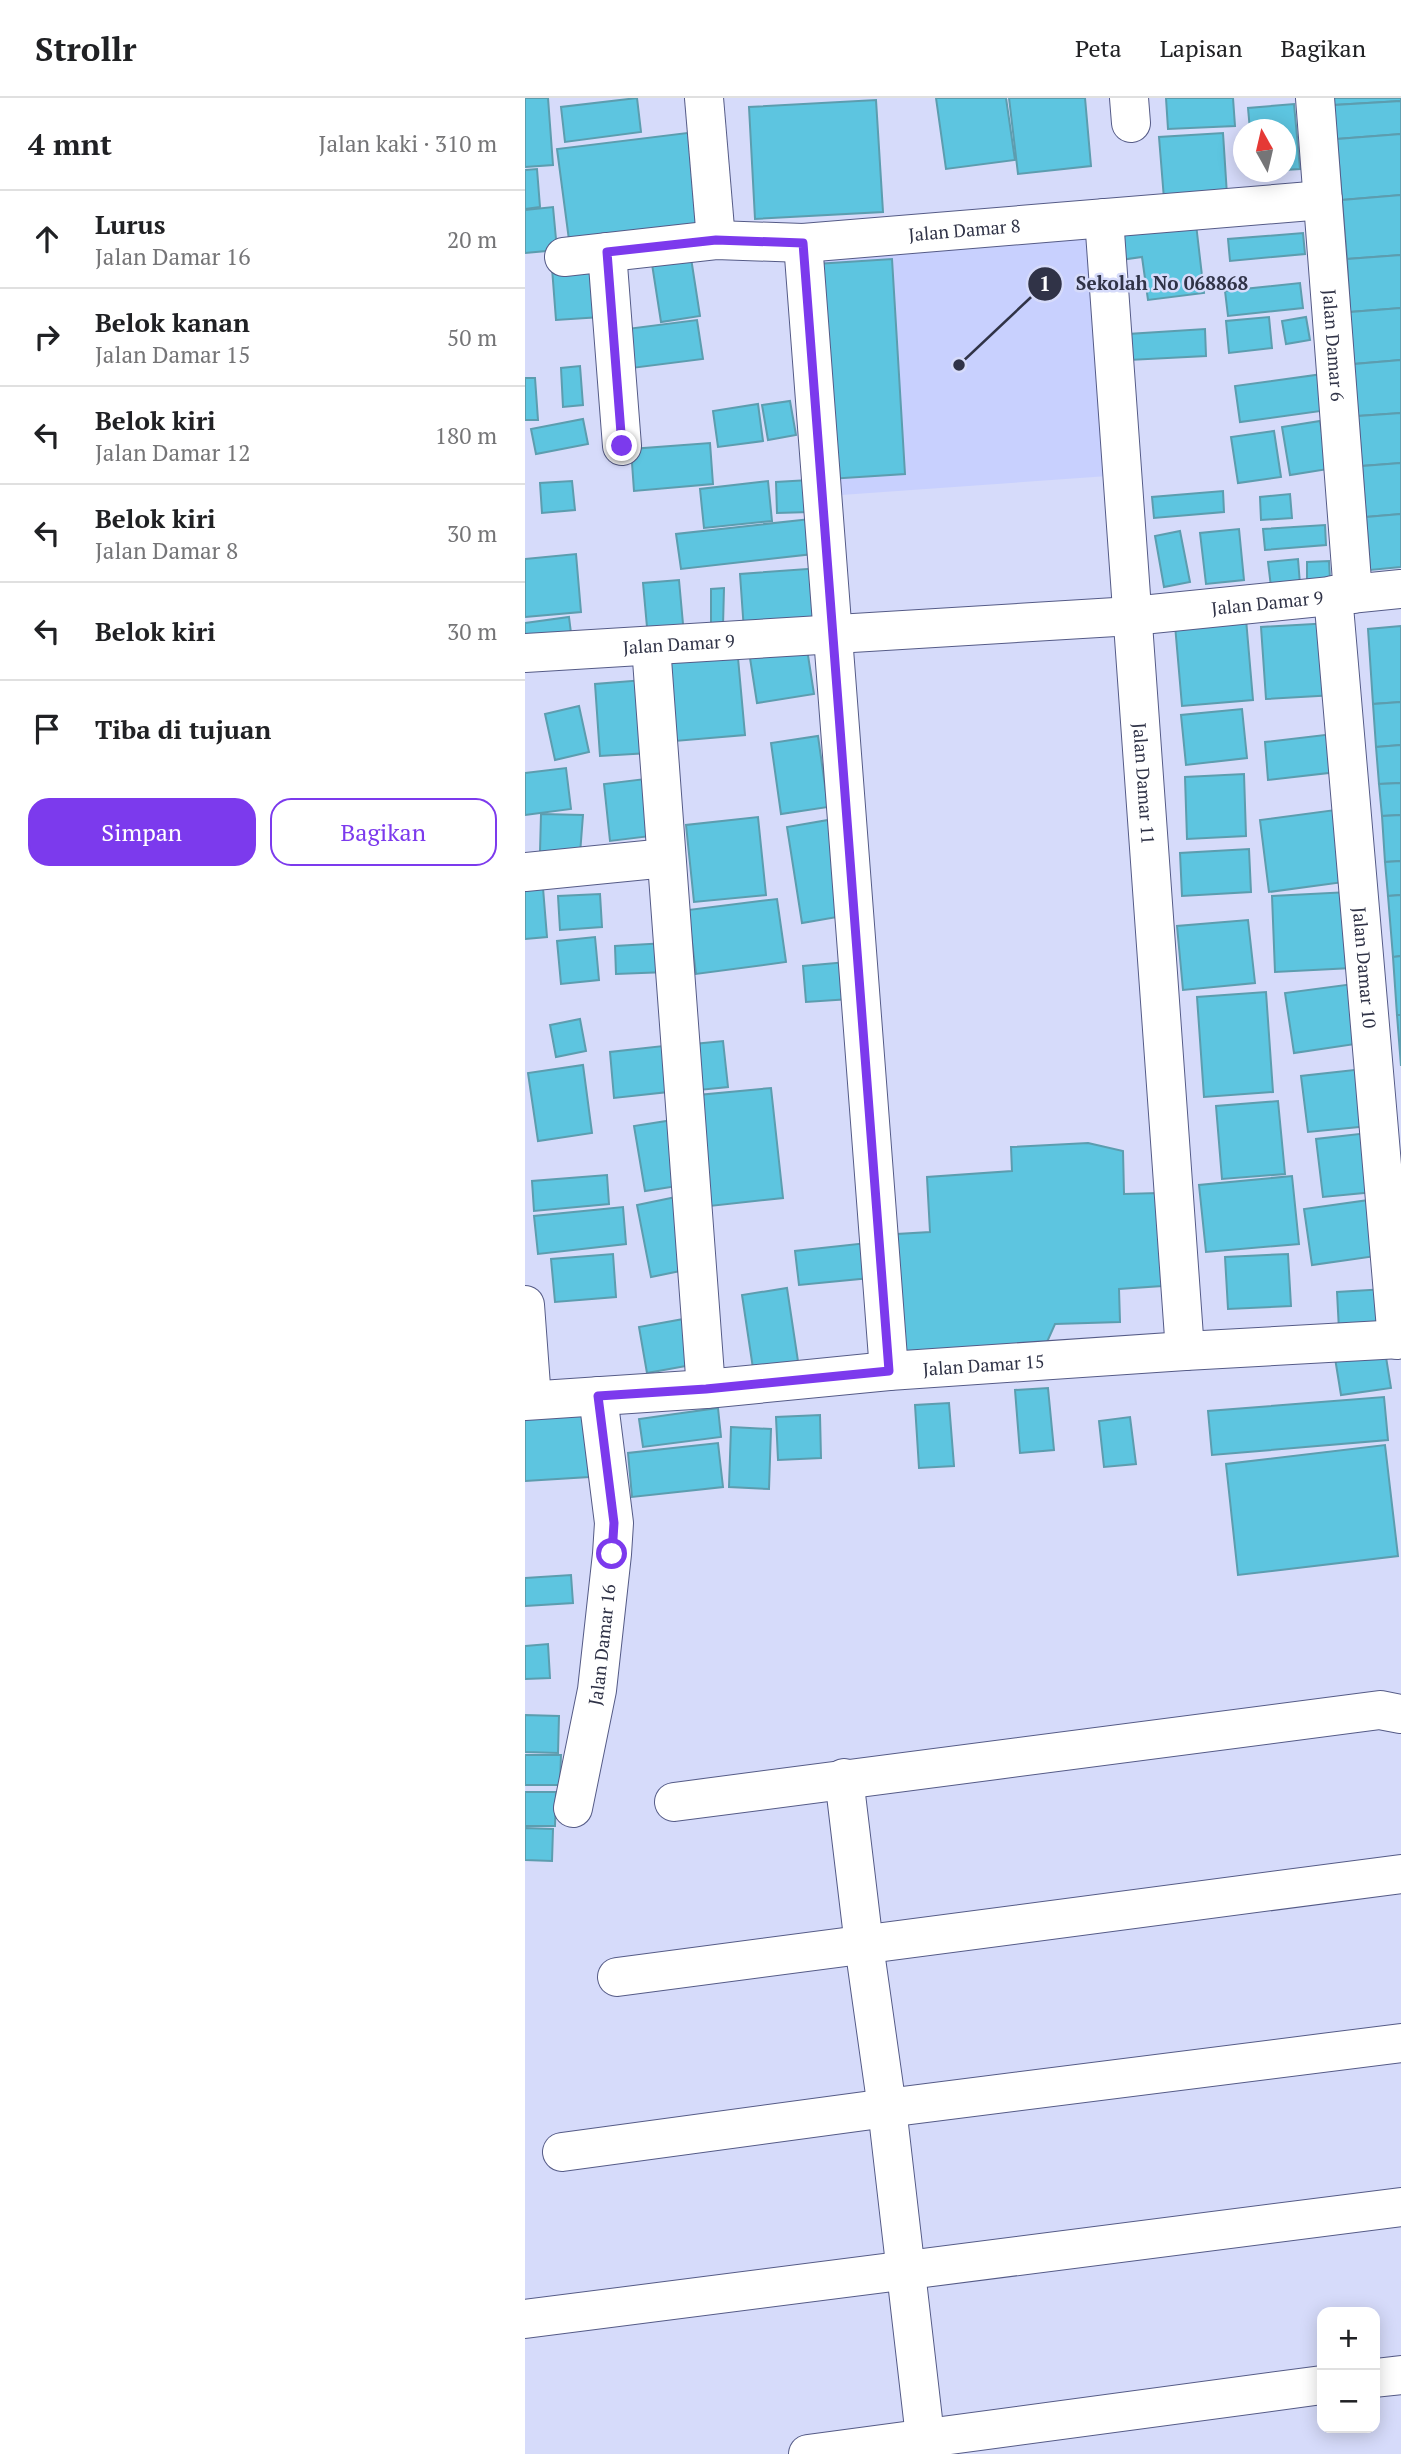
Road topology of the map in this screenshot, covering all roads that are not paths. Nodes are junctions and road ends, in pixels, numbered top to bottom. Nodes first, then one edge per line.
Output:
1 (705, 98) edge
2 (1315, 98) edge
3 (1323, 200) junction
4 (1104, 218) junction
5 (716, 240) junction
6 (803, 243) junction
7 (607, 252) junction
8 (564, 257) dead end
9 (622, 446) dead end
10 (1401, 589) edge
11 (1343, 594) junction
12 (1132, 615) junction
13 (833, 635) junction
14 (651, 646) junction
15 (525, 653) edge
16 (666, 858) junction
17 (525, 872) edge
18 (525, 1305) edge
19 (1399, 1339) edge
20 (1185, 1351) junction
21 (889, 1371) junction
22 (706, 1389) junction
23 (598, 1396) junction
24 (529, 1400) edge
25 (1401, 1714) edge
26 (844, 1779) junction
27 (674, 1802) dead end
28 (573, 1808) dead end
29 (1401, 1874) edge
30 (864, 1945) junction
31 (617, 1977) dead end
32 (1401, 2043) edge
33 (887, 2108) junction
34 (562, 2152) dead end
35 (1401, 2207) edge
36 (906, 2271) junction
37 (525, 2319) edge
38 (1401, 2375) edge
39 (1380, 2377) edge
40 (1317, 2386) edge
41 (926, 2446) edge
42 (808, 2454) edge

1 - 5 street
2 - 3 street, Jalan Damar 6
3 - 4 street, Jalan Damar 8
3 - 11 street, Jalan Damar 6
4 - 6 street, Jalan Damar 8
4 - 12 street, Jalan Damar 11
5 - 6 street, Jalan Damar 8
5 - 7 street, Jalan Damar 8
6 - 13 street
7 - 8 street, Jalan Damar 8
7 - 9 street
10 - 11 street, Jalan Damar 9
11 - 12 street, Jalan Damar 9
11 - 19 street, Jalan Damar 10
12 - 13 street, Jalan Damar 9
12 - 20 street, Jalan Damar 11
13 - 14 street, Jalan Damar 9
13 - 21 street
14 - 15 street, Jalan Damar 9
14 - 16 street
16 - 17 street
16 - 22 street
18 - 24 street
19 - 20 street, Jalan Damar 15
20 - 21 street, Jalan Damar 15
21 - 22 street, Jalan Damar 15
22 - 23 street, Jalan Damar 15
23 - 24 street, Jalan Damar 15
23 - 28 street, Jalan Damar 16
25 - 26 street
26 - 27 street
26 - 30 street
29 - 30 street
30 - 31 street
30 - 33 street
32 - 33 street
33 - 34 street
33 - 36 street
35 - 36 street
36 - 37 street
36 - 41 street
38 - 39 street
40 - 41 street
41 - 42 street

